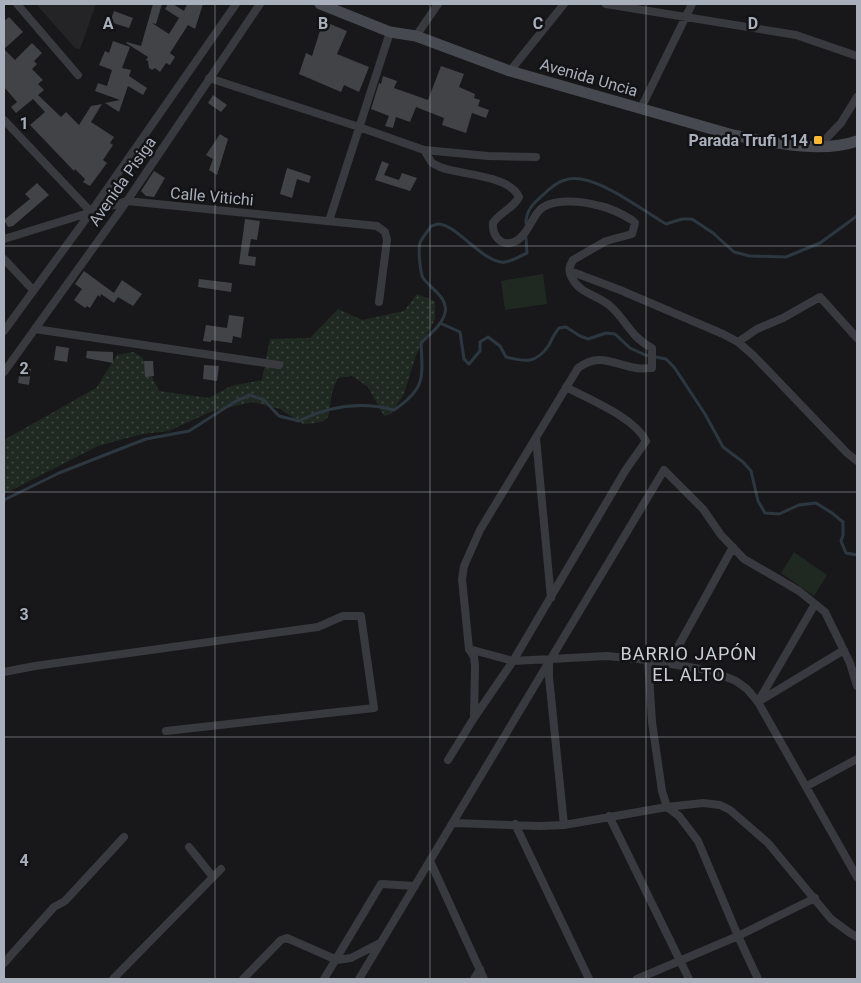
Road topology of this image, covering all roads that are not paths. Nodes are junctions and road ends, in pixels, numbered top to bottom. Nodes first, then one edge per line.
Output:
1 (17, 4) edge
2 (236, 4) edge
3 (260, 4) edge
4 (320, 4) edge
5 (438, 4) edge
6 (564, 4) edge
7 (606, 4) edge
8 (692, 4) edge
9 (685, 17) junction
10 (390, 32) junction
11 (416, 36) junction
12 (857, 56) edge
13 (510, 71) junction
14 (78, 74) dead end
15 (209, 78) junction
16 (857, 97) edge
17 (641, 108) junction
18 (4, 120) edge
19 (359, 127) junction
20 (857, 141) edge
21 (819, 146) junction
22 (424, 150) junction
23 (536, 157) dead end
24 (126, 201) junction
25 (91, 212) junction
26 (329, 221) junction
27 (4, 239) edge
28 (4, 260) edge
29 (570, 271) junction
30 (33, 290) junction
31 (378, 302) dead end
32 (35, 328) junction
33 (4, 331) edge
34 (857, 337) edge
35 (738, 342) junction
36 (279, 365) dead end
37 (4, 372) edge
38 (566, 387) junction
39 (536, 438) junction
40 (857, 461) edge
41 (733, 547) junction
42 (551, 598) junction
43 (815, 604) junction
44 (469, 649) junction
45 (844, 650) junction
46 (549, 660) junction
47 (648, 660) junction
48 (513, 661) junction
49 (668, 663) junction
50 (4, 672) edge
51 (857, 686) edge
52 (758, 702) junction
53 (474, 718) junction
54 (166, 731) dead end
55 (857, 759) edge
56 (448, 760) dead end
57 (807, 786) junction
58 (666, 807) junction
59 (609, 816) junction
60 (454, 822) junction
61 (515, 824) junction
62 (564, 825) junction
63 (124, 837) dead end
64 (189, 847) dead end
65 (430, 862) junction
66 (221, 868) dead end
67 (213, 877) junction
68 (857, 877) edge
69 (415, 886) junction
70 (814, 898) junction
71 (738, 936) junction
72 (857, 937) edge
73 (380, 942) junction
74 (337, 960) junction
75 (680, 961) junction
76 (4, 963) edge
77 (480, 969) junction
78 (113, 979) edge
79 (243, 979) edge
80 (324, 979) edge
81 (359, 979) edge
82 (474, 979) edge
83 (484, 979) edge
84 (589, 979) edge
85 (637, 979) edge
86 (689, 979) edge
87 (758, 979) edge

1 - 14 street
2 - 25 street, Avenida Pisiga
3 - 15 street, Avenida Pisiga
4 - 10 street, Avenida Uncia
5 - 11 street
6 - 13 street
7 - 9 street
8 - 9 street
9 - 12 street
9 - 17 street
10 - 11 street, Avenida Uncia
10 - 19 street
11 - 13 street, Avenida Uncia
13 - 17 street, Avenida Uncia
15 - 19 street
15 - 24 street, Avenida Pisiga
16 - 21 street
17 - 21 street, Avenida Uncia
18 - 25 street
19 - 22 street
19 - 26 street
20 - 21 street, Avenida Uncia
22 - 23 street
22 - 29 street
24 - 25 street, Calle Vitichi
24 - 26 street, Calle Vitichi
24 - 32 street, Avenida Pisiga
25 - 27 street, Calle Vitichi
25 - 30 street, Avenida Pisiga
26 - 31 street, Calle Vitichi
28 - 30 street
29 - 35 street
29 - 38 street
30 - 33 street, Avenida Pisiga
32 - 36 street
32 - 37 street, Avenida Pisiga
34 - 35 street
35 - 40 street
38 - 39 street
38 - 42 street
39 - 42 street
39 - 44 street
41 - 43 street
41 - 46 street
41 - 49 street
42 - 48 street
43 - 45 street
43 - 52 street
44 - 48 street
44 - 53 street
45 - 51 street
45 - 52 street
46 - 47 street
46 - 48 street
46 - 60 street
46 - 62 street
47 - 49 street
47 - 58 street
48 - 53 street
49 - 52 street
50 - 54 street
52 - 57 street
53 - 56 street
55 - 57 street
57 - 68 street
58 - 59 street
58 - 70 street
58 - 71 street
59 - 62 street
59 - 75 street
60 - 61 street
60 - 65 street
61 - 62 street
61 - 84 street
63 - 76 street
64 - 67 street
65 - 69 street
65 - 77 street
66 - 67 street
67 - 78 street
69 - 73 street
69 - 74 street
70 - 71 street
70 - 72 street
71 - 75 street
71 - 87 street
73 - 74 street
73 - 81 street
74 - 79 street
74 - 80 street
75 - 85 street
75 - 86 street
77 - 82 street
77 - 83 street

